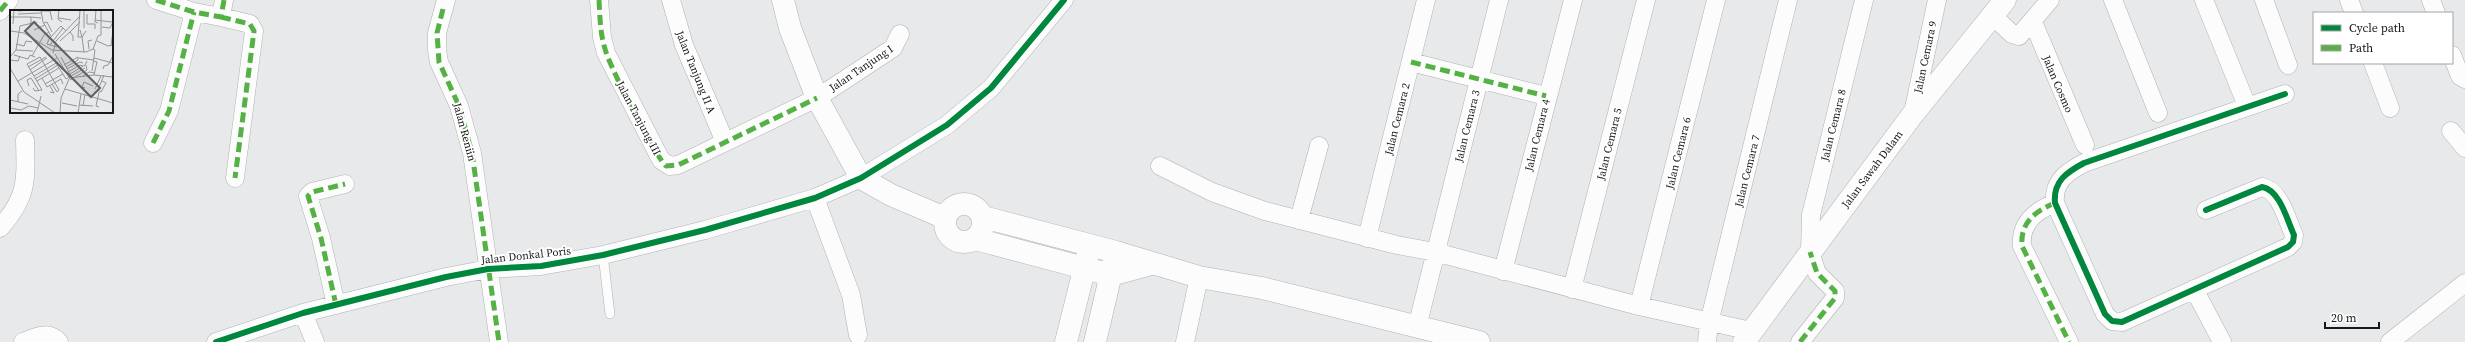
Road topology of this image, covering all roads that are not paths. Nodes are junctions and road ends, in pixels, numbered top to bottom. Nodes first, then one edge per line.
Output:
1 (9, 0) edge
2 (156, 0) edge
3 (446, 0) edge
4 (599, 0) edge
5 (671, 0) edge
6 (782, 0) edge
7 (1064, 0) edge
8 (1426, 0) edge
9 (1499, 0) edge
10 (1573, 0) edge
11 (1646, 0) edge
12 (1716, 0) edge
13 (1788, 0) edge
14 (1864, 0) edge
15 (1937, 0) edge
16 (2050, 0) edge
17 (2113, 0) edge
18 (2204, 0) edge
19 (2264, 0) edge
20 (2349, 0) edge
21 (2431, 0) edge
22 (223, 8) edge
23 (0, 11) edge
24 (194, 12) junction
25 (1999, 12) edge
26 (2354, 12) edge
27 (2436, 12) edge
28 (2033, 22) junction
29 (900, 34) dead end
30 (2453, 58) edge
31 (1411, 62) junction
32 (2373, 64) edge
33 (2288, 65) dead end
34 (1479, 79) junction
35 (2465, 79) edge
36 (2285, 94) dead end
37 (1546, 96) junction
38 (817, 98) junction
39 (2247, 106) junction
40 (2390, 108) dead end
41 (2158, 113) dead end
42 (1913, 114) junction
43 (2451, 132) dead end
44 (25, 140) dead end
45 (725, 142) junction
46 (153, 143) dead end
47 (2085, 145) dead end
48 (1319, 146) dead end
49 (2465, 148) edge
50 (1160, 166) dead end
51 (235, 178) dead end
52 (861, 178) junction
53 (345, 184) dead end
54 (815, 198) junction
55 (2055, 203) junction
56 (2206, 210) dead end
57 (983, 217) junction
58 (945, 218) junction
59 (1299, 220) junction
60 (0, 228) edge
61 (1367, 238) junction
62 (975, 240) junction
63 (1090, 245) junction
64 (1116, 252) junction
65 (1435, 252) junction
66 (1810, 252) junction
67 (603, 255) junction
68 (1152, 264) junction
69 (1084, 268) junction
70 (488, 269) junction
71 (1503, 271) junction
72 (1111, 275) junction
73 (1199, 277) junction
74 (2465, 283) edge
75 (1572, 289) junction
76 (2194, 289) junction
77 (336, 305) junction
78 (1639, 306) junction
79 (303, 313) junction
80 (610, 314) dead end
81 (1710, 323) junction
82 (1417, 327) junction
83 (858, 335) dead end
84 (1442, 337) edge
85 (1747, 337) edge
86 (22, 342) edge
87 (59, 342) edge
88 (216, 342) edge
89 (315, 342) edge
90 (499, 342) edge
91 (1066, 342) edge
92 (1094, 342) edge
93 (1185, 342) edge
94 (1479, 342) edge
95 (1707, 342) edge
96 (1800, 342) edge
97 (2069, 342) edge
98 (2222, 342) edge
99 (2390, 342) edge

1 - 23 street
2 - 24 street
3 - 70 street, Jalan Reniin
4 - 45 street, Jalan Tanjung III
5 - 45 street, Jalan Tanjung II A
6 - 38 street
7 - 52 street, Jalan Donkal Poris
8 - 31 street, Jalan Cemara 2
9 - 34 street, Jalan Cemara 3
10 - 37 street, Jalan Cemara 4
11 - 75 street, Jalan Cemara 5
12 - 78 street, Jalan Cemara 6
13 - 81 street, Jalan Cemara 7
14 - 66 street, Jalan Cemara 8
15 - 42 street, Jalan Cemara 9
16 - 28 street
17 - 41 street
18 - 39 street
19 - 33 street
20 - 26 street
21 - 27 street
22 - 24 street
22 - 51 street
24 - 46 street
25 - 28 street
25 - 42 street, Jalan Sawah Dalam
28 - 47 street, Jalan Cosmo
29 - 38 street, Jalan Tanjung I
30 - 35 street
31 - 34 street
31 - 61 street, Jalan Cemara 2
32 - 40 street
34 - 37 street
34 - 65 street, Jalan Cemara 3
36 - 39 street
37 - 71 street, Jalan Cemara 4
38 - 45 street, Jalan Tanjung III
38 - 52 street
39 - 55 street
42 - 66 street, Jalan Sawah Dalam
43 - 49 street
44 - 60 street
48 - 59 street
50 - 59 street
52 - 54 street, Jalan Donkal Poris
52 - 58 street
53 - 77 street
54 - 67 street, Jalan Donkal Poris
54 - 83 street
55 - 76 street
55 - 97 street
56 - 76 street
57 - 58 street
57 - 62 street
57 - 63 street
58 - 62 street
59 - 61 street
61 - 65 street
62 - 69 street
63 - 64 street
63 - 69 street
64 - 68 street
64 - 72 street
65 - 71 street
65 - 82 street, Jalan Cemara 3
66 - 85 street, Jalan Sawah Dalam
66 - 96 street, Jalan Cemara 8
67 - 70 street, Jalan Donkal Poris
67 - 80 lane
68 - 72 street
68 - 73 street
69 - 72 street
69 - 91 street
70 - 77 street, Jalan Donkal Poris
70 - 90 street, Jalan Reniin
71 - 75 street
72 - 92 street
73 - 82 street
73 - 93 street
74 - 99 street
75 - 78 street
76 - 98 street
77 - 79 street, Jalan Donkal Poris
78 - 81 street
79 - 88 street, Jalan Donkal Poris
79 - 89 street
81 - 85 street
81 - 95 street, Jalan Cemara 7
82 - 84 street
84 - 94 street
86 - 87 street

